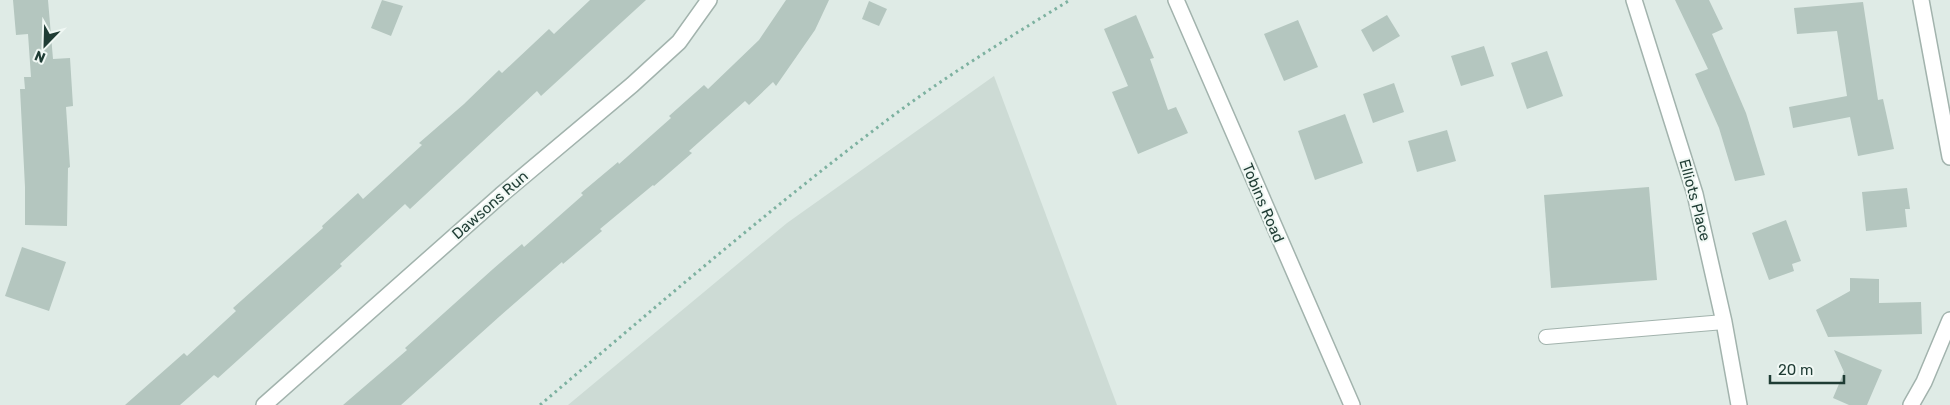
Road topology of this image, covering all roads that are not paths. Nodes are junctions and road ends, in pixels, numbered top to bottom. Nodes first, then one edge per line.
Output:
1 (709, 0) edge
2 (1176, 0) edge
3 (1634, 0) edge
4 (1921, 0) edge
5 (1950, 157) edge
6 (1950, 320) edge
7 (1724, 322) junction
8 (1546, 337) dead end
9 (264, 405) edge
10 (1352, 405) edge
11 (1739, 405) edge
12 (1912, 405) edge

1 - 9 street, Dawsons Run
2 - 10 street, Tobins Road
3 - 7 street, Elliots Place
4 - 5 street
6 - 12 street
7 - 8 lane
7 - 11 street, Elliots Place

